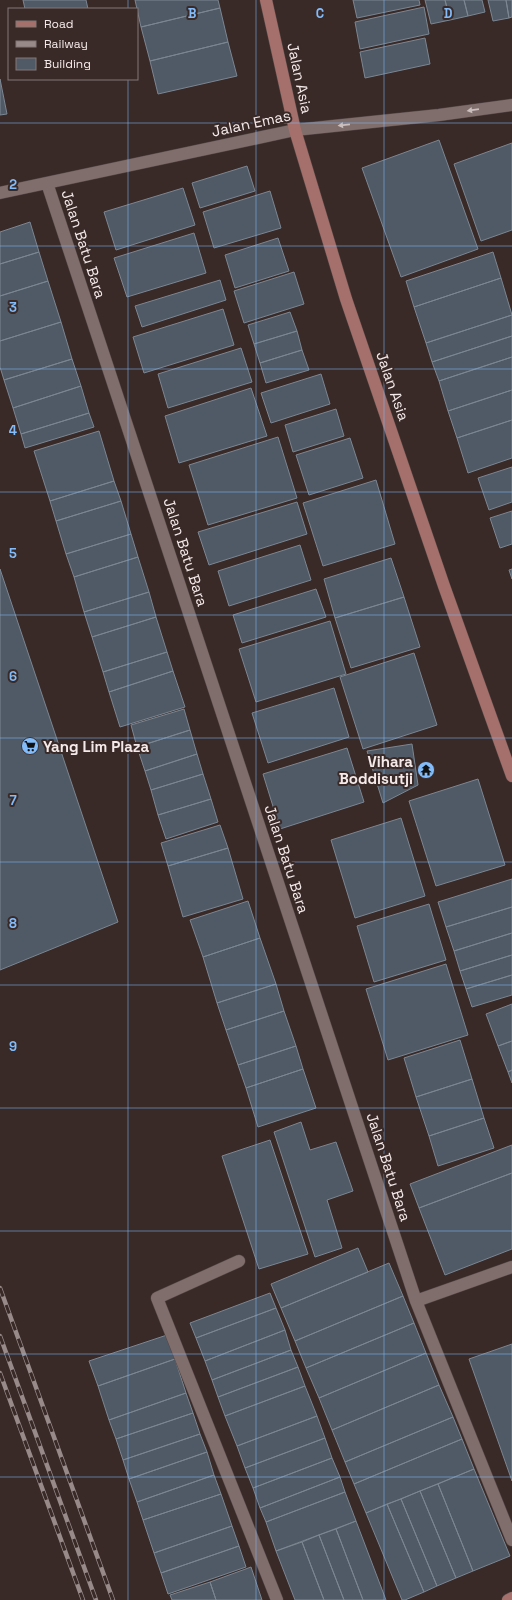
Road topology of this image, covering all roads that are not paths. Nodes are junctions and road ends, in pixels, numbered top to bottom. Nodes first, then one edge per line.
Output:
1 (266, 0) edge
2 (512, 105) edge
3 (295, 130) junction
4 (47, 183) junction
5 (0, 193) edge
6 (512, 776) edge
7 (239, 1261) dead end
8 (512, 1267) edge
9 (416, 1301) junction
10 (512, 1540) edge
11 (512, 1598) edge
12 (277, 1600) edge
13 (508, 1600) edge

1 - 3 main road, Jalan Asia
2 -> 3 street, Jalan Emas
3 - 4 street, Jalan Emas
3 - 6 main road, Jalan Asia
4 - 5 street, Jalan Emas
4 - 9 street, Jalan Batu Bara
7 - 12 street
8 - 9 street
9 - 10 street, Jalan Batu Bara
11 - 13 main road

